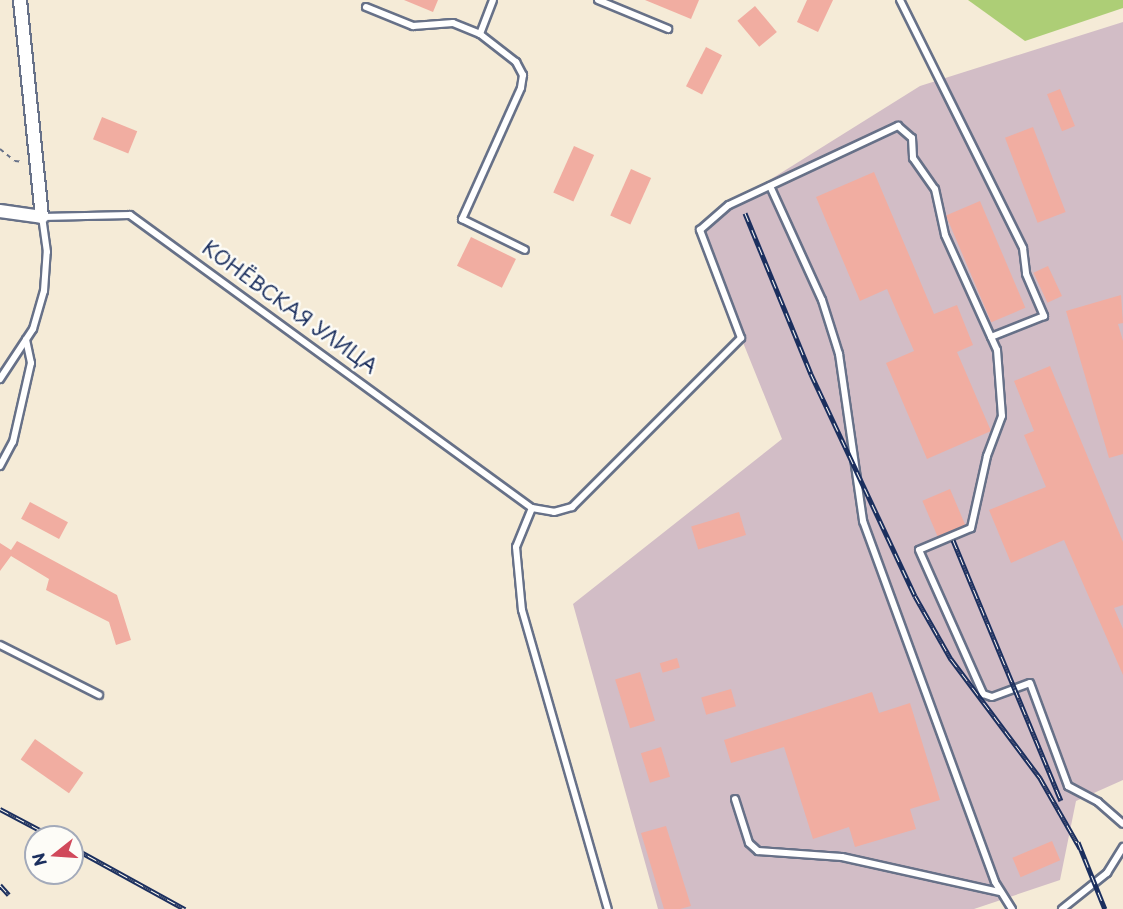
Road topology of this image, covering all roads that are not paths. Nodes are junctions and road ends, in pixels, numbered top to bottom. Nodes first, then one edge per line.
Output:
1 (21, 0) edge
2 (493, 0) edge
3 (598, 0) edge
4 (900, 0) edge
5 (366, 7) dead end
6 (668, 29) dead end
7 (480, 34) junction
8 (770, 186) junction
9 (0, 211) edge
10 (42, 217) junction
11 (525, 250) dead end
12 (992, 337) junction
13 (26, 340) junction
14 (0, 379) edge
15 (0, 466) edge
16 (532, 508) junction
17 (0, 645) edge
18 (99, 695) dead end
19 (735, 799) dead end
20 (1123, 824) edge
21 (1123, 847) edge
22 (1000, 892) junction
23 (608, 909) edge
24 (1012, 909) edge
25 (1062, 909) edge

1 - 10 street
2 - 7 lane
3 - 6 lane
4 - 12 lane
5 - 7 lane
7 - 11 lane
8 - 12 lane
8 - 16 lane
8 - 22 lane
9 - 10 street, КОНЁВСКАЯ УЛИЦА
10 - 13 lane
10 - 16 lane, КОНЁВСКАЯ УЛИЦА
12 - 20 lane
13 - 14 lane
13 - 15 lane
16 - 23 lane
17 - 18 lane
19 - 22 lane
21 - 25 lane
22 - 24 lane

